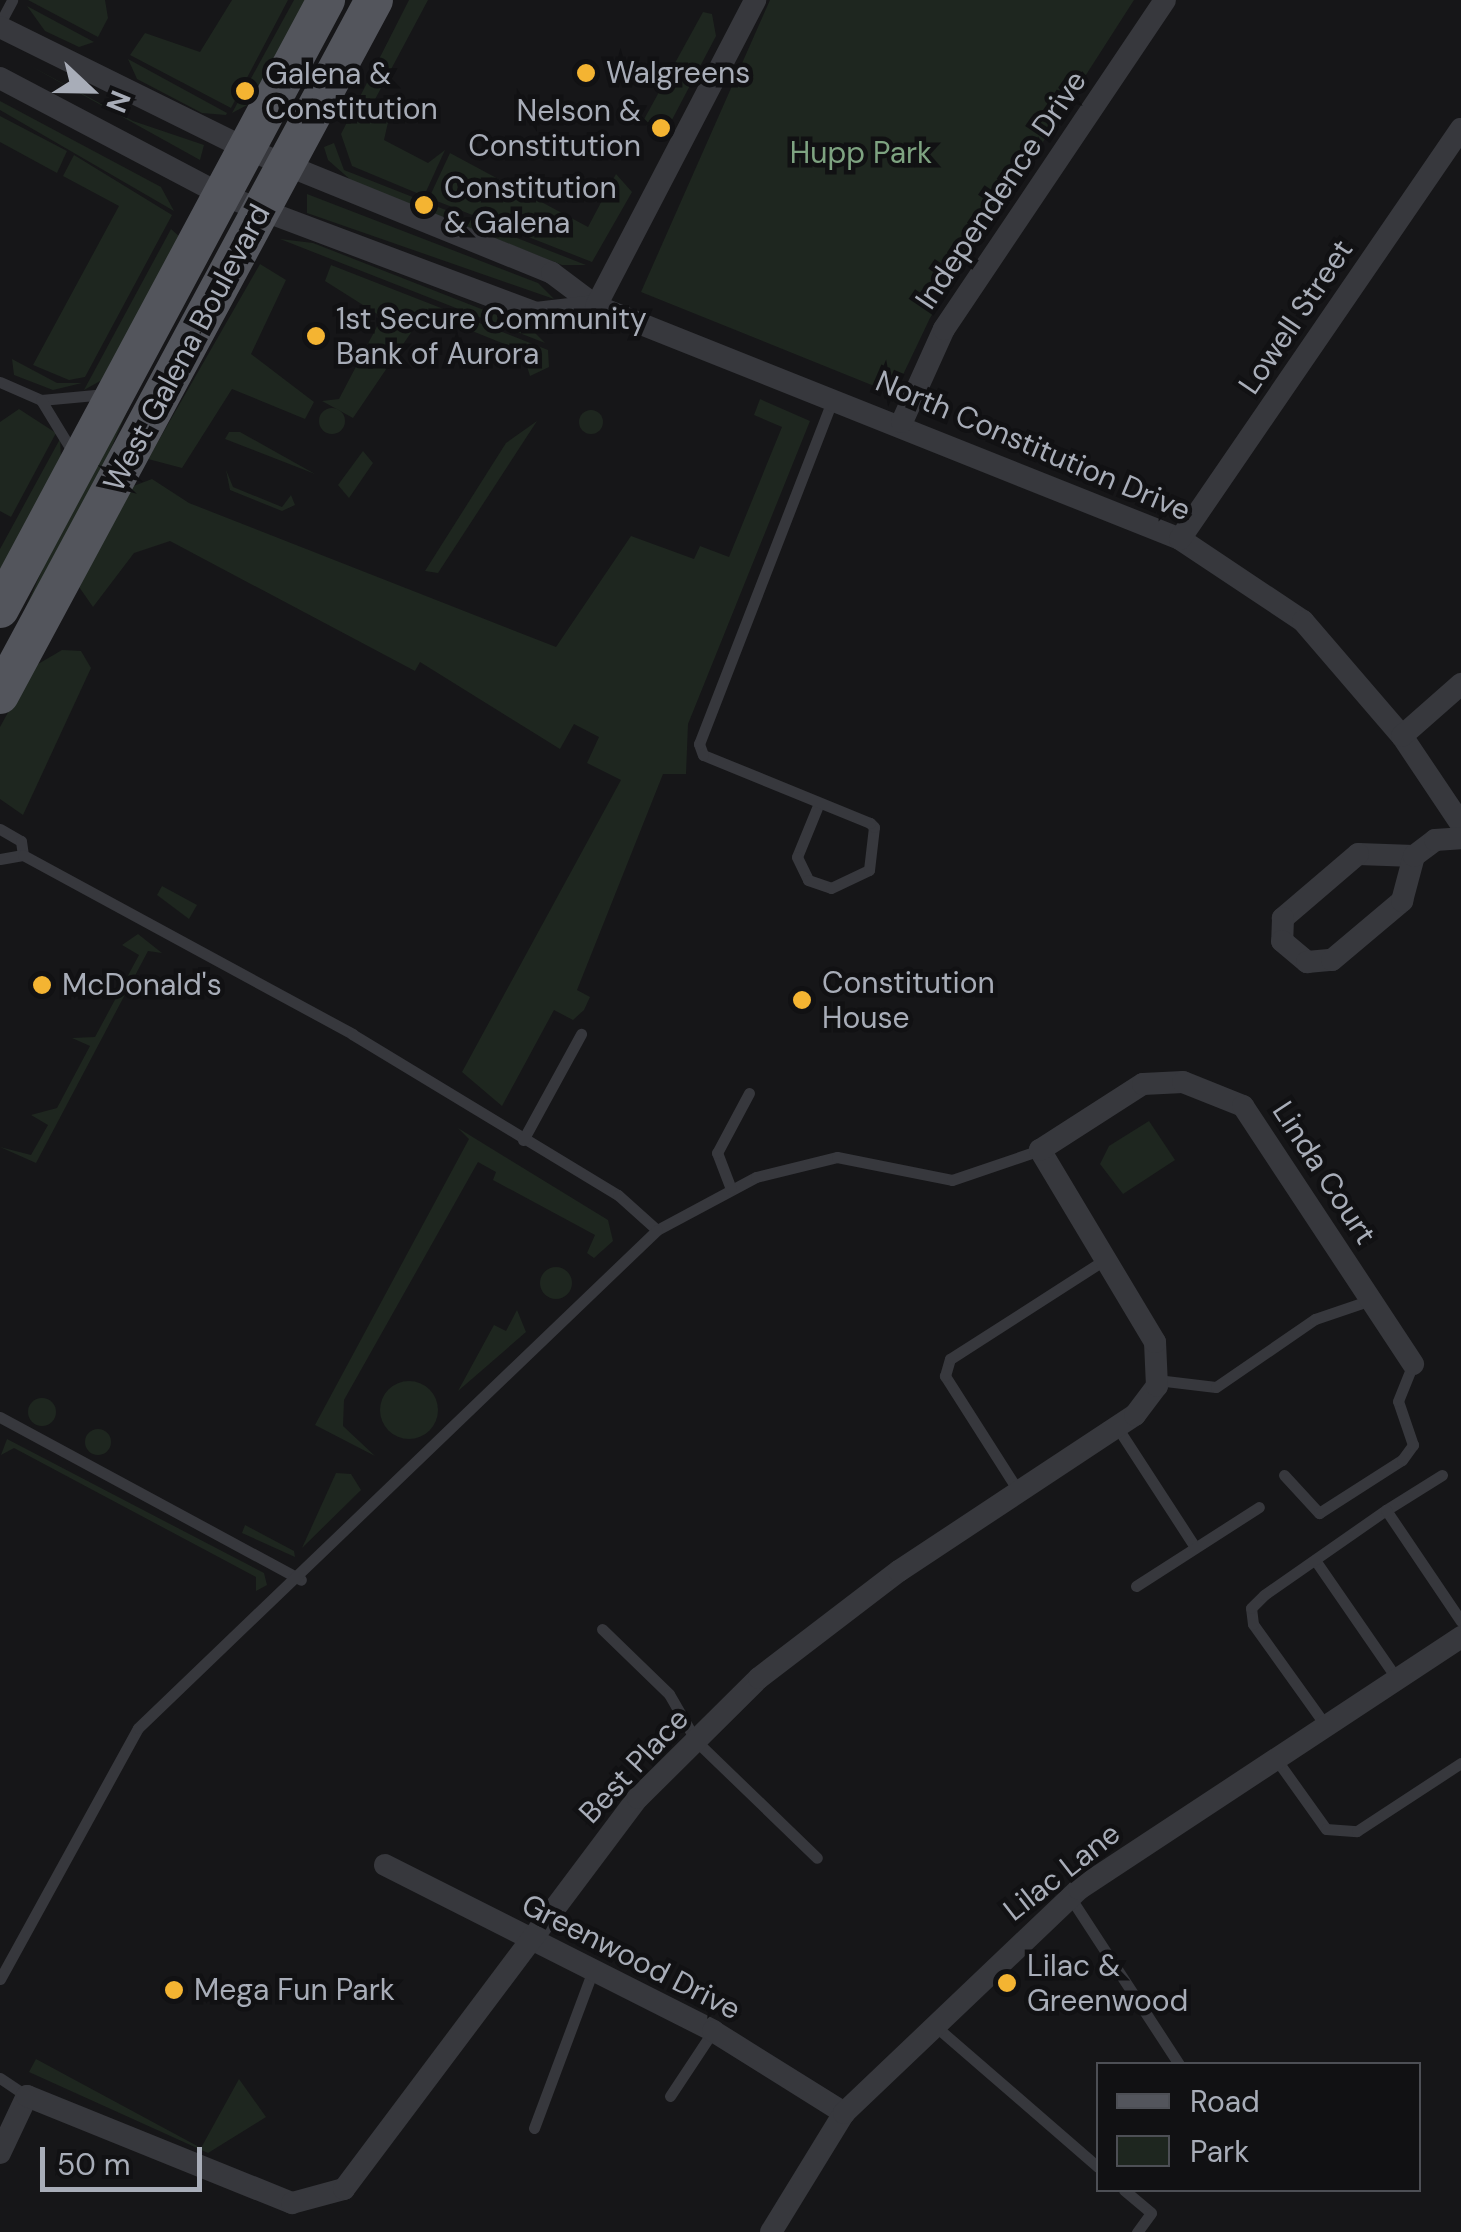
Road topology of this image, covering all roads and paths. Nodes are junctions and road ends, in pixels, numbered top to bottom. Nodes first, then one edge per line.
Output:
1 (12, 0) edge
2 (326, 0) edge
3 (374, 0) edge
4 (1165, 0) edge
5 (749, 2) edge
6 (0, 25) edge
7 (0, 78) edge
8 (1461, 129) edge
9 (247, 149) junction
10 (286, 165) junction
11 (222, 195) junction
12 (261, 209) junction
13 (596, 306) junction
14 (0, 382) edge
15 (117, 391) junction
16 (835, 395) junction
17 (41, 400) junction
18 (902, 422) junction
19 (73, 472) junction
20 (1180, 540) junction
21 (0, 609) edge
22 (1461, 684) edge
23 (0, 695) edge
24 (1402, 736) junction
25 (819, 803) junction
26 (1461, 824) edge
27 (0, 830) edge
28 (1461, 838) edge
29 (22, 855) junction
30 (1414, 856) junction
31 (0, 858) edge
32 (580, 1034) dead end
33 (749, 1093) dead end
34 (524, 1140) junction
35 (1040, 1150) junction
36 (730, 1189) junction
37 (656, 1230) junction
38 (1106, 1259) junction
39 (1371, 1300) junction
40 (1413, 1364) joint
41 (1157, 1380) junction
42 (1, 1420) edge
43 (1117, 1427) junction
44 (1284, 1475) dead end
45 (1442, 1475) dead end
46 (1019, 1492) junction
47 (1259, 1507) dead end
48 (1386, 1510) junction
49 (1195, 1547) junction
50 (1314, 1560) junction
51 (301, 1580) junction
52 (1136, 1586) dead end
53 (1461, 1621) edge
54 (602, 1630) dead end
55 (1461, 1637) edge
56 (1396, 1679) junction
57 (1326, 1726) junction
58 (696, 1741) junction
59 (1276, 1759) junction
60 (1461, 1763) edge
61 (817, 1858) dead end
62 (385, 1865) dead end
63 (1070, 1897) junction
64 (529, 1937) junction
65 (593, 1970) junction
66 (0, 1979) edge
67 (931, 2022) junction
68 (713, 2031) junction
69 (1178, 2062) edge
70 (0, 2078) edge
71 (28, 2096) junction
72 (670, 2096) dead end
73 (844, 2113) junction
74 (534, 2128) dead end
75 (0, 2152) edge
76 (1096, 2166) edge
77 (1126, 2192) edge
78 (772, 2232) edge
79 (1137, 2232) edge

1 - 6 lane
2 - 9 main road, West Galena Boulevard
3 - 10 main road, West Galena Boulevard
4 - 18 street, Independence Drive
5 - 13 street
6 - 9 street, North Constitution Drive
7 - 11 street, North Constitution Drive
8 - 20 street, Lowell Street
9 - 10 street, North Constitution Drive
9 - 11 main road, West Galena Boulevard
10 - 12 main road, West Galena Boulevard
10 - 13 street, North Constitution Drive
11 - 12 street, North Constitution Drive
11 - 15 main road, West Galena Boulevard
12 - 13 street, North Constitution Drive
12 - 23 main road, West Galena Boulevard
13 - 16 street, North Constitution Drive
14 - 17 lane
15 - 17 lane
15 - 19 main road, West Galena Boulevard
16 - 18 street, North Constitution Drive
16 - 25 lane
17 - 19 lane
18 - 20 street, North Constitution Drive
19 - 21 main road, West Galena Boulevard
20 - 24 street, North Constitution Drive
22 - 24 street
24 - 26 street, North Constitution Drive
25 - 25 lane
27 - 29 lane
28 - 30 street
29 - 31 lane
29 - 34 lane
30 - 30 street
32 - 34 lane
33 - 36 lane
34 - 37 lane
35 - 36 lane
35 - 38 street
35 - 39 street, Linda Court
36 - 37 lane
37 - 51 lane
38 - 41 street
38 - 46 lane
39 - 40 street, Linda Court
39 - 41 lane
40 - 44 lane
41 - 43 street, Best Place
42 - 51 lane
43 - 46 street, Best Place
43 - 49 lane
45 - 48 lane
46 - 58 street, Best Place
47 - 49 lane
48 - 50 lane
48 - 53 lane
49 - 52 lane
50 - 56 lane
50 - 57 lane
51 - 66 lane
54 - 58 lane
55 - 56 street, Lilac Lane
56 - 57 street, Lilac Lane
57 - 59 street, Lilac Lane
58 - 61 lane
58 - 64 street, Best Place
59 - 60 lane
59 - 63 street, Lilac Lane
62 - 64 street, Greenwood Drive
63 - 67 street, Lilac Lane
63 - 69 lane
64 - 65 street, Greenwood Drive
64 - 71 street, Best Place
65 - 68 street, Greenwood Drive
65 - 74 lane
67 - 73 street, Lilac Lane
67 - 76 lane
68 - 72 lane
68 - 73 street, Greenwood Drive
70 - 71 lane
71 - 75 street
73 - 78 street, Lilac Lane
77 - 79 lane

